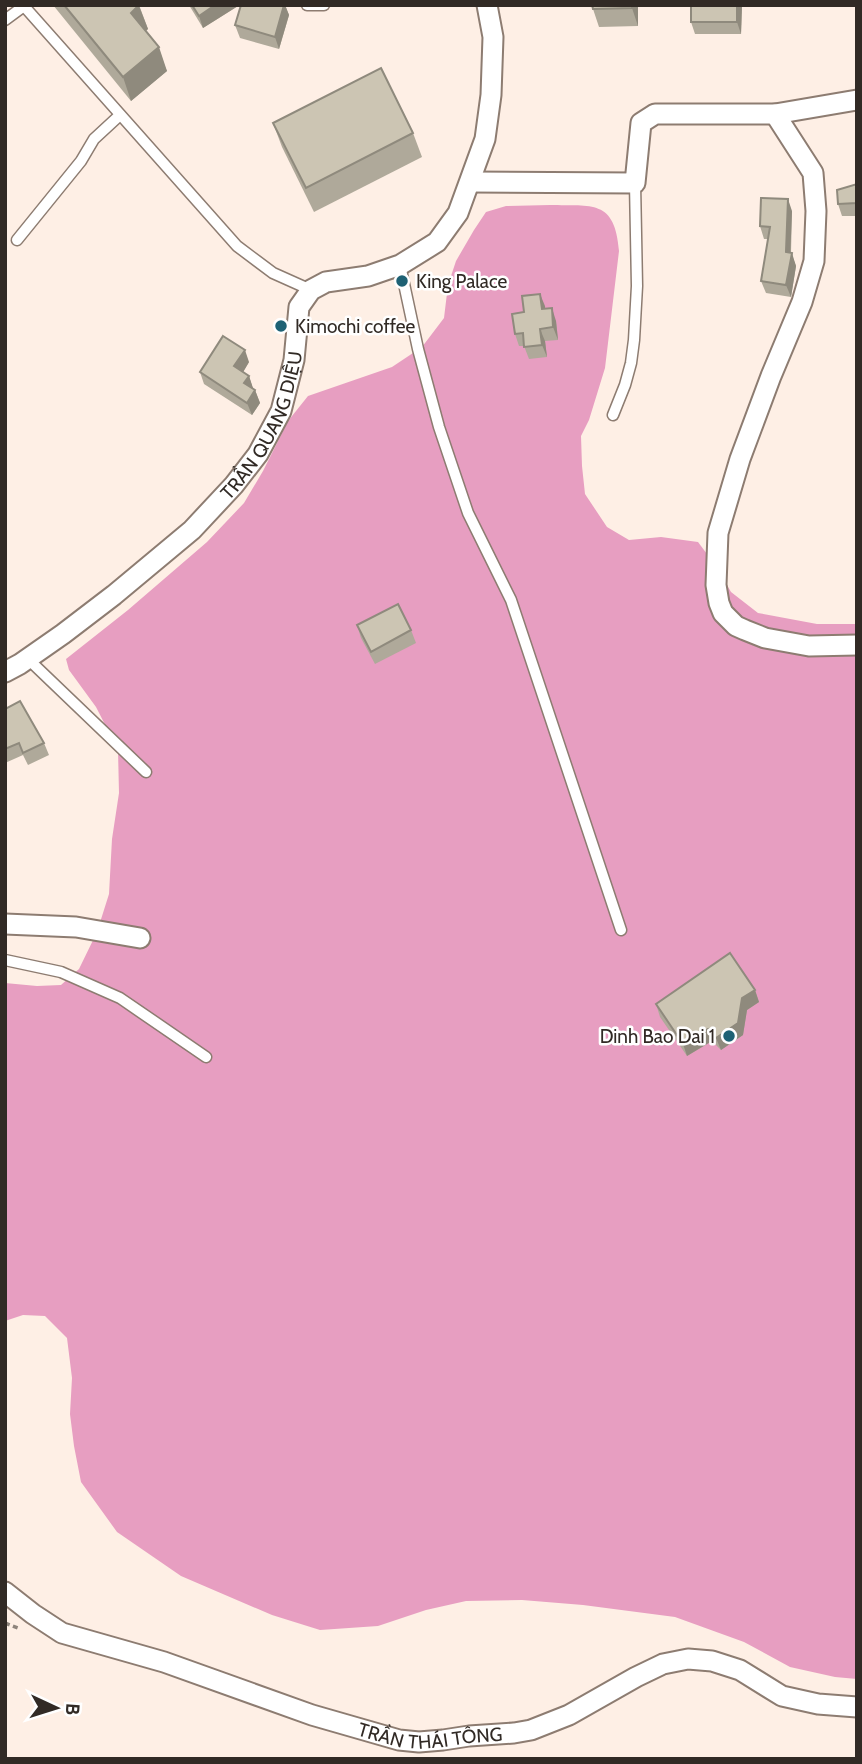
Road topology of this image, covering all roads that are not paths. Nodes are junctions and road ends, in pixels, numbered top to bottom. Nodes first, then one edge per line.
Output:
1 (307, 5) edge
2 (324, 5) edge
3 (487, 5) edge
4 (24, 6) edge
5 (5, 19) edge
6 (857, 100) edge
7 (775, 114) junction
8 (120, 115) junction
9 (471, 182) junction
10 (635, 183) junction
11 (16, 240) dead end
12 (400, 265) junction
13 (311, 290) junction
14 (613, 415) dead end
15 (857, 645) edge
16 (28, 659) junction
17 (5, 672) edge
18 (146, 772) dead end
19 (5, 925) edge
20 (621, 930) dead end
21 (140, 938) dead end
22 (5, 960) edge
23 (206, 1057) dead end
24 (5, 1592) edge
25 (857, 1707) edge

1 - 2 lane
3 - 9 street
4 - 5 lane
4 - 8 lane
6 - 7 street
7 - 10 street
7 - 15 street
8 - 11 lane
8 - 13 lane
9 - 10 street
9 - 12 street
10 - 14 lane
12 - 13 street
12 - 20 lane
13 - 16 street, TRẦN QUANG DIỆU
16 - 17 street, TRẦN QUANG DIỆU
16 - 18 lane
19 - 21 street
22 - 23 lane
24 - 25 street, TRẦN THÁI TÔNG

